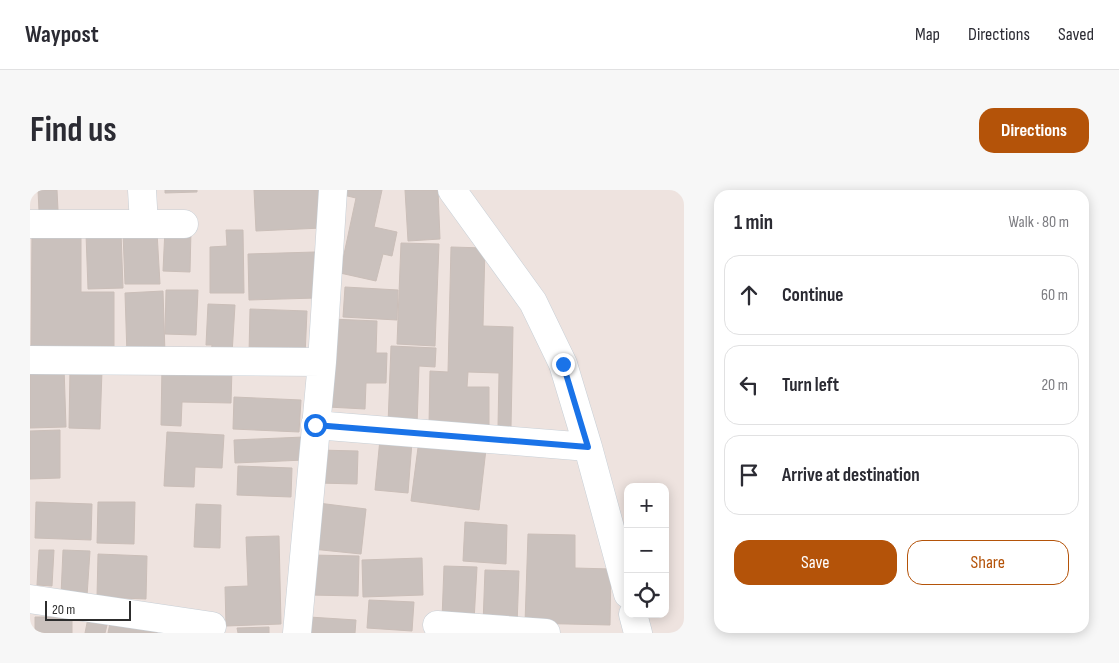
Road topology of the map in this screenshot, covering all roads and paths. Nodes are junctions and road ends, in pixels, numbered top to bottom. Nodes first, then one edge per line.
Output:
1 (142, 190) edge
2 (333, 190) edge
3 (452, 190) edge
4 (30, 224) edge
5 (144, 224) junction
6 (184, 224) dead end
7 (30, 360) edge
8 (322, 362) junction
9 (315, 425) junction
10 (588, 447) junction
11 (624, 579) edge
12 (30, 599) edge
13 (634, 618) edge
14 (438, 625) dead end
15 (212, 626) dead end
16 (296, 633) edge
17 (546, 633) edge
18 (638, 633) edge

1 - 5 street
2 - 8 street
3 - 10 street
4 - 5 street
5 - 6 street
7 - 8 street
8 - 9 street
9 - 10 street
9 - 16 street
10 - 11 street
12 - 15 street
13 - 18 street
14 - 17 street

